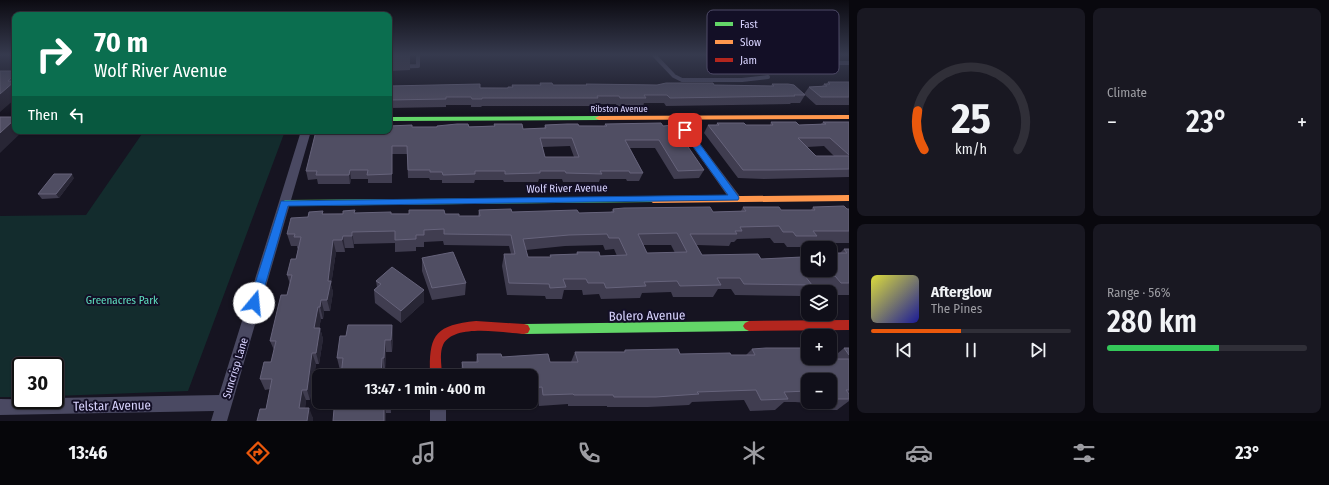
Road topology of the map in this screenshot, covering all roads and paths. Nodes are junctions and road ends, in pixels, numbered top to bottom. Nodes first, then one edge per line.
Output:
1 (673, 75) edge
2 (768, 77) dead end
3 (849, 117) edge
4 (677, 118) junction
5 (392, 119) edge
6 (305, 134) edge
7 (735, 198) junction
8 (849, 198) edge
9 (285, 203) junction
10 (849, 325) edge
11 (436, 369) edge
12 (224, 403) junction
13 (0, 407) edge
14 (438, 409) edge
15 (219, 421) edge
16 (438, 421) edge

1 - 2 lane
3 - 4 street, Ribston Avenue
4 - 5 street, Ribston Avenue
4 - 7 street
6 - 9 street, Suncrisp Lane
7 - 8 street, Wolf River Avenue
7 - 9 street, Wolf River Avenue
9 - 12 street, Suncrisp Lane
10 - 11 street, Bolero Avenue
12 - 13 street, Telstar Avenue
12 - 15 street, Suncrisp Lane
14 - 16 street

